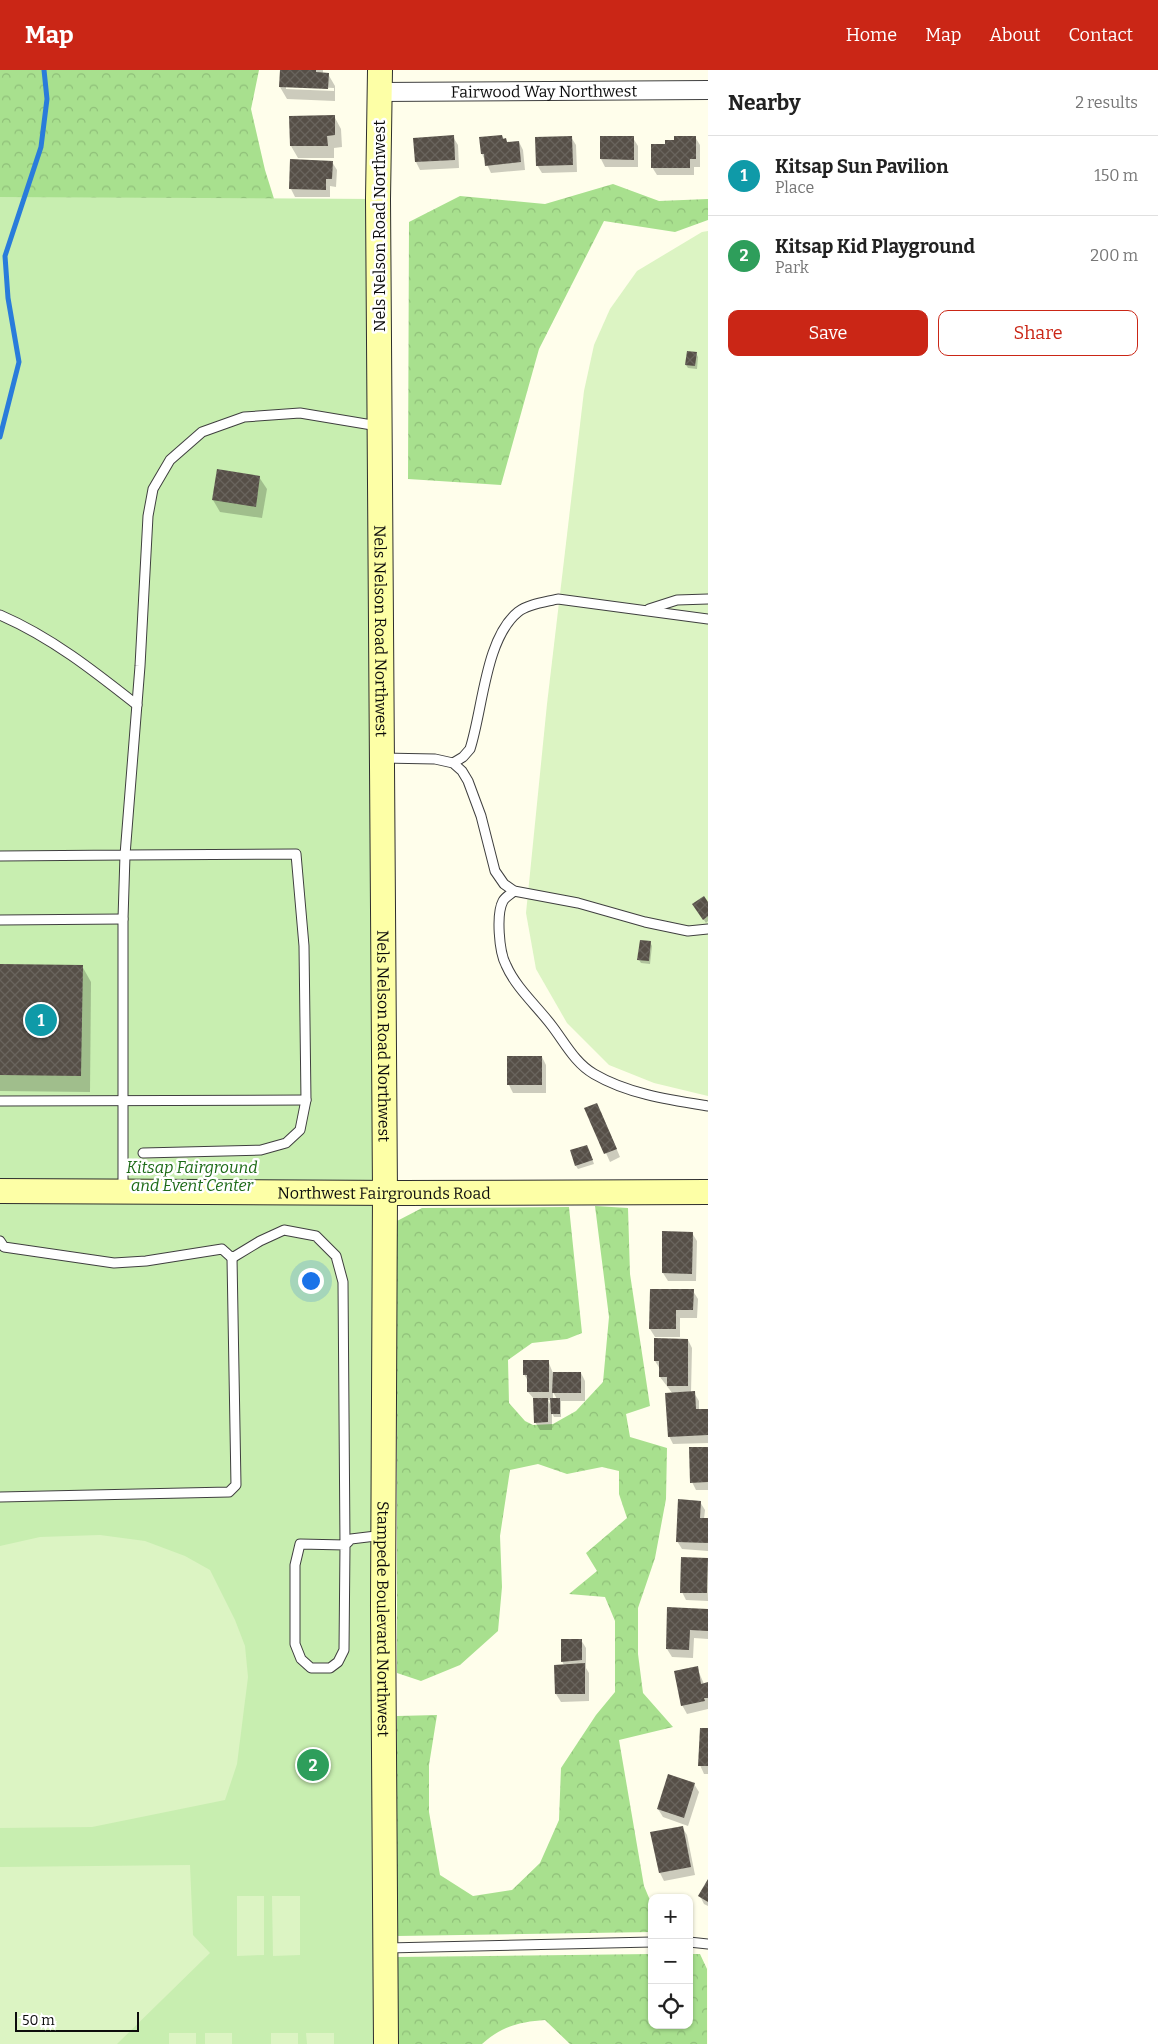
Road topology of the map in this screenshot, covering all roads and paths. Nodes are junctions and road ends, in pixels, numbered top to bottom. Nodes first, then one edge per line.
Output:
1 (380, 81) edge
2 (708, 90) edge
3 (380, 426) junction
4 (708, 599) edge
5 (647, 610) junction
6 (0, 615) edge
7 (708, 619) edge
8 (137, 705) junction
9 (382, 758) junction
10 (453, 764) junction
11 (125, 855) junction
12 (0, 856) edge
13 (514, 891) junction
14 (123, 919) junction
15 (0, 920) edge
16 (708, 929) edge
17 (0, 1100) edge
18 (123, 1100) junction
19 (306, 1100) junction
20 (708, 1106) edge
21 (144, 1153) dead end
22 (0, 1191) edge
23 (123, 1191) junction
24 (708, 1192) edge
25 (386, 1193) junction
26 (0, 1241) edge
27 (232, 1258) junction
28 (0, 1497) edge
29 (384, 1535) junction
30 (345, 1545) junction
31 (648, 1942) edge
32 (693, 1942) edge
33 (708, 1944) edge
34 (385, 1948) junction
35 (386, 2044) edge

1 - 2 street, Fairwood Way Northwest
1 - 3 street, Nels Nelson Road Northwest
3 - 8 lane
3 - 9 street, Nels Nelson Road Northwest
4 - 5 lane
5 - 7 lane
5 - 10 lane
6 - 8 lane
8 - 11 lane
9 - 10 lane
9 - 25 street, Nels Nelson Road Northwest
10 - 13 lane
11 - 12 lane
11 - 14 lane
11 - 19 lane
13 - 16 lane
13 - 20 lane
14 - 15 lane
14 - 18 lane
17 - 18 lane
18 - 19 lane
18 - 23 lane
19 - 21 lane
22 - 23 street, Northwest Fairgrounds Road
23 - 25 street, Northwest Fairgrounds Road
24 - 25 street, Northwest Fairgrounds Road
25 - 29 street, Stampede Boulevard Northwest
26 - 27 lane
27 - 28 lane
27 - 30 lane
29 - 30 lane
29 - 34 street, Stampede Boulevard Northwest
30 - 30 lane
31 - 34 lane
32 - 33 lane
34 - 35 street, Stampede Boulevard Northwest

